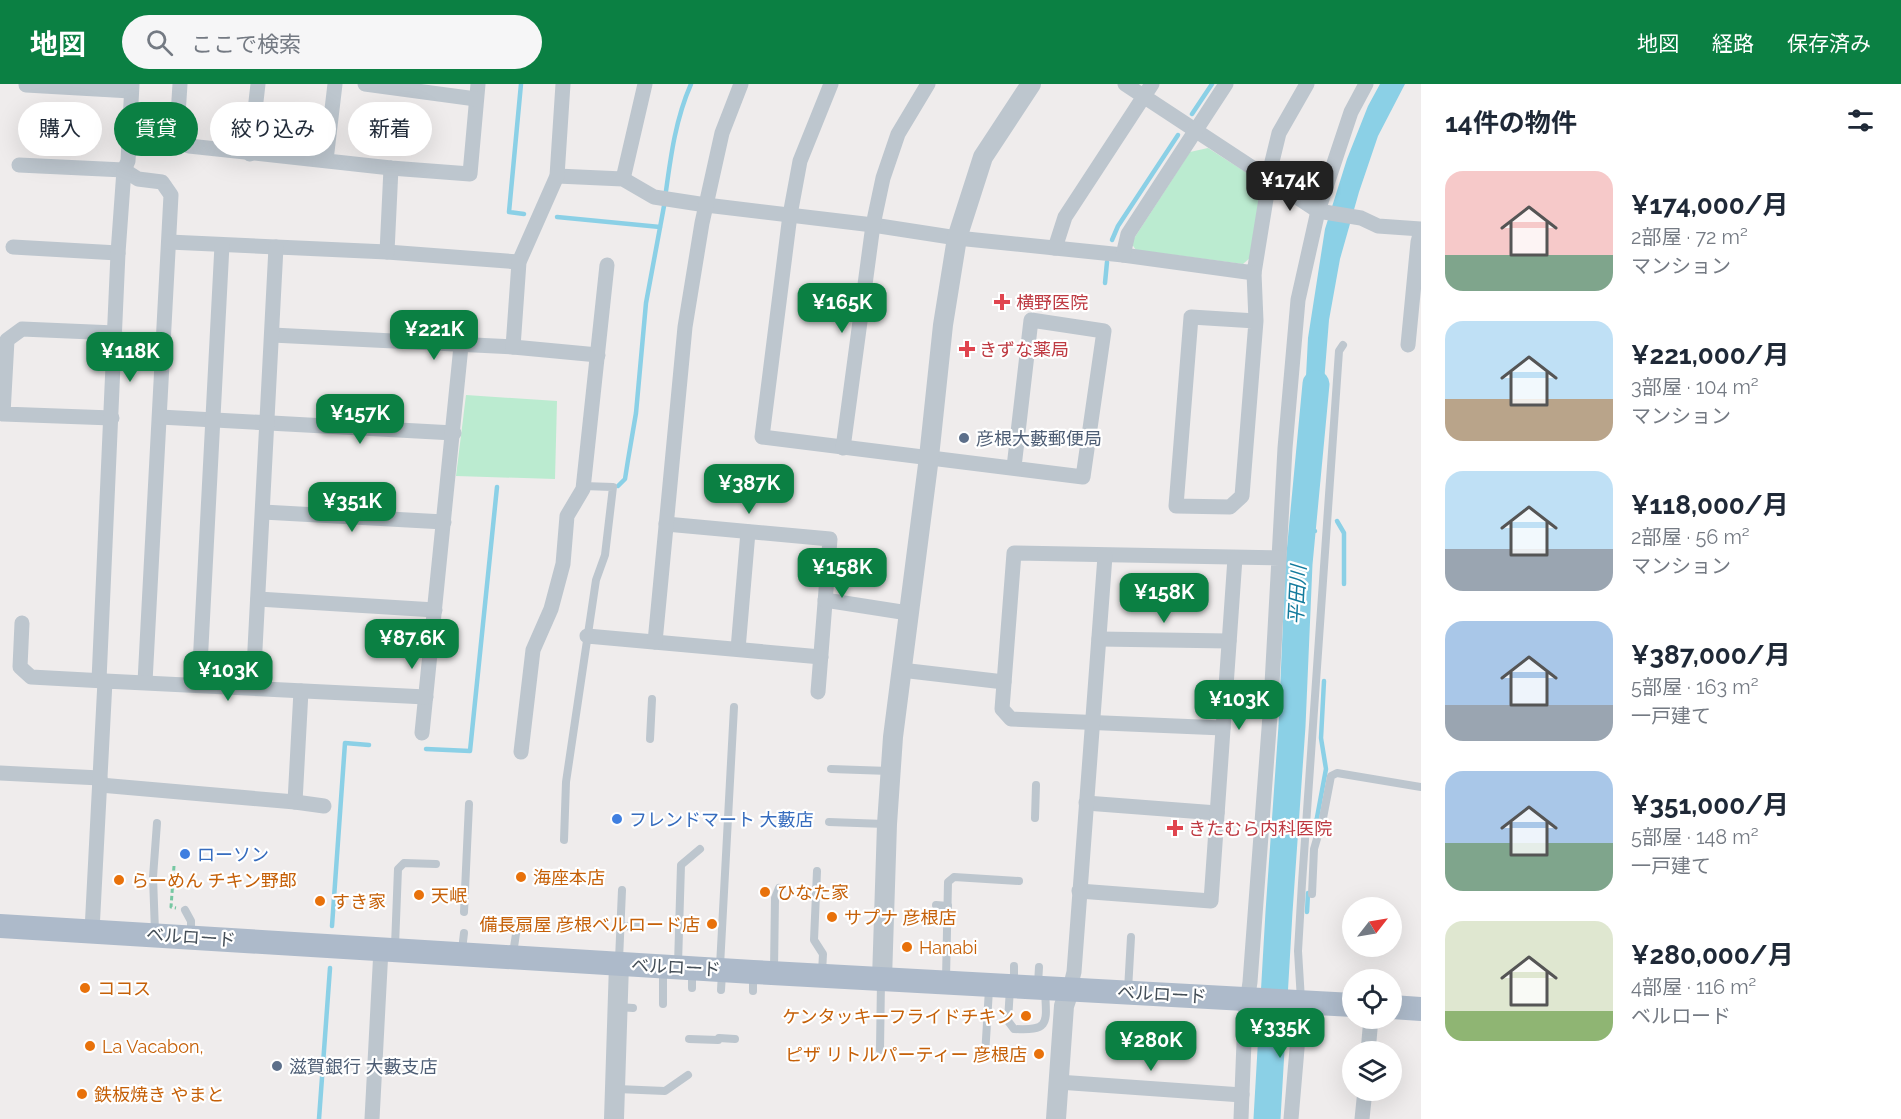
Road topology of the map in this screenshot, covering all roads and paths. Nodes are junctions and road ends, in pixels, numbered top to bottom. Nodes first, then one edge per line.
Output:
1 (180, 84) edge
2 (258, 84) edge
3 (335, 84) edge
4 (365, 84) edge
5 (563, 84) edge
6 (645, 84) edge
7 (741, 84) edge
8 (831, 84) edge
9 (928, 84) edge
10 (1031, 84) edge
11 (1125, 84) edge
12 (1226, 84) edge
13 (1307, 84) edge
14 (1366, 84) edge
15 (26, 85) edge
16 (132, 87) edge
17 (1148, 90) edge
18 (477, 92) edge
19 (256, 102) edge
20 (1195, 130) junction
21 (210, 149) edge
22 (275, 156) edge
23 (326, 160) junction
24 (19, 165) dead end
25 (392, 168) junction
26 (124, 170) junction
27 (557, 176) junction
28 (1268, 178) junction
29 (623, 179) junction
30 (706, 205) junction
31 (1320, 211) junction
32 (790, 214) junction
33 (873, 225) junction
34 (1421, 230) edge
35 (957, 238) junction
36 (169, 242) junction
37 (222, 245) junction
38 (13, 246) dead end
39 (276, 247) junction
40 (1055, 248) junction
41 (387, 252) junction
42 (118, 253) junction
43 (1123, 255) junction
44 (519, 262) junction
45 (607, 265) dead end
46 (1254, 273) junction
47 (1256, 321) junction
48 (115, 333) junction
49 (272, 335) junction
50 (1343, 345) dead end
51 (1408, 345) dead end
52 (461, 346) junction
53 (513, 347) junction
54 (598, 355) junction
55 (160, 417) junction
56 (112, 418) junction
57 (213, 421) junction
58 (267, 423) junction
59 (454, 433) junction
60 (843, 448) junction
61 (929, 457) junction
62 (1014, 467) junction
63 (583, 486) junction
64 (262, 512) junction
65 (444, 522) junction
66 (666, 524) junction
67 (748, 531) junction
68 (1105, 555) junction
69 (1234, 558) junction
70 (1279, 558) junction
71 (258, 599) junction
72 (825, 600) junction
73 (435, 610) junction
74 (908, 613) junction
75 (22, 623) dead end
76 (587, 636) junction
77 (1099, 639) junction
78 (655, 642) junction
79 (1229, 642) junction
80 (738, 649) junction
81 (821, 657) junction
82 (901, 669) junction
83 (102, 680) junction
84 (145, 682) junction
85 (1004, 682) junction
86 (199, 685) junction
87 (253, 687) junction
88 (301, 691) junction
89 (818, 692) dead end
90 (426, 697) junction
91 (652, 699) dead end
92 (734, 707) dead end
93 (1093, 722) junction
94 (1223, 728) junction
95 (422, 733) dead end
96 (650, 739) dead end
97 (521, 752) dead end
98 (831, 769) dead end
99 (891, 771) junction
100 (0, 773) edge
101 (100, 782) junction
102 (1036, 785) dead end
103 (1421, 787) edge
104 (295, 802) junction
105 (1086, 803) junction
106 (469, 804) dead end
107 (324, 806) dead end
108 (1217, 813) junction
109 (1035, 818) dead end
110 (829, 822) dead end
111 (157, 823) dead end
112 (887, 824) junction
113 (564, 840) dead end
114 (700, 849) dead end
115 (436, 864) dead end
116 (174, 866) dead end
117 (817, 871) dead end
118 (1019, 880) dead end
119 (778, 888) dead end
120 (622, 890) dead end
121 (1079, 891) junction
122 (1312, 894) dead end
123 (936, 905) dead end
124 (948, 906) junction
125 (185, 910) dead end
126 (464, 912) dead end
127 (178, 916) dead end
128 (518, 920) dead end
129 (0, 926) edge
130 (621, 926) junction
131 (641, 927) dead end
132 (92, 931) junction
133 (154, 935) junction
134 (191, 937) junction
135 (1131, 938) dead end
136 (388, 950) junction
137 (512, 957) junction
138 (619, 964) junction
139 (682, 973) junction
140 (721, 976) junction
141 (822, 976) junction
142 (760, 979) junction
143 (882, 979) junction
144 (1007, 980) junction
145 (1041, 981) junction
146 (945, 982) junction
147 (1070, 988) junction
148 (1128, 992) junction
149 (1252, 999) junction
150 (1297, 1001) junction
151 (663, 1004) dead end
152 (1342, 1004) edge
153 (1402, 1008) edge
154 (1421, 1009) edge
155 (689, 1039) dead end
156 (735, 1039) dead end
157 (880, 1050) dead end
158 (985, 1056) dead end
159 (688, 1075) dead end
160 (1058, 1082) junction
161 (615, 1089) junction
162 (1242, 1095) junction
163 (1364, 1101) edge
164 (372, 1119) edge
165 (614, 1119) edge
166 (1056, 1119) edge
167 (1241, 1119) edge
168 (1291, 1119) edge
169 (1362, 1119) edge

1 - 21 street
2 - 19 street
3 - 23 street
4 - 18 street
5 - 27 street
6 - 29 street
7 - 30 street
8 - 32 street
9 - 33 street
10 - 35 street
11 - 17 street
12 - 20 street
13 - 28 street
14 - 31 street
15 - 16 street
16 - 26 street
17 - 20 street
17 - 40 street
18 - 25 street
20 - 28 street
20 - 43 street
22 - 23 street
23 - 25 street
24 - 26 street
25 - 41 street
26 - 36 street
26 - 42 street
27 - 29 street
27 - 44 street
28 - 31 street
28 - 46 street
29 - 30 street
30 - 32 street
30 - 66 street
31 - 34 street
31 - 70 street
32 - 33 street
32 - 60 street
33 - 35 street
33 - 60 street
34 - 51 street
35 - 40 street
35 - 61 street
36 - 37 street
36 - 55 street
37 - 39 street
37 - 57 street
38 - 42 street
39 - 41 street
39 - 49 street
40 - 43 street
41 - 44 street
42 - 48 street
43 - 46 street
44 - 53 street
45 - 54 street
46 - 47 street
47 - 47 street
48 - 56 street
48 - 56 street
49 - 52 street
49 - 58 street
50 - 150 lane
52 - 53 street
52 - 59 street
53 - 54 street
54 - 63 street
55 - 57 street
55 - 84 street
56 - 83 street
57 - 58 street
57 - 86 street
58 - 59 street
58 - 64 street
59 - 65 street
60 - 61 street
61 - 62 street
61 - 74 street
62 - 62 street
63 - 76 lane
63 - 97 street
64 - 65 street
64 - 71 street
65 - 73 street
66 - 67 street
66 - 78 street
67 - 72 street
67 - 80 street
68 - 69 street
68 - 77 street
68 - 85 street
69 - 70 street
69 - 79 street
70 - 149 street
71 - 73 street
71 - 87 street
72 - 74 street
72 - 81 street
73 - 90 street
74 - 82 street
75 - 83 street
76 - 78 street
76 - 113 lane
77 - 79 street
77 - 93 street
78 - 80 street
79 - 94 street
80 - 81 street
81 - 89 street
82 - 85 street
82 - 99 street
83 - 84 street
83 - 101 street
84 - 86 street
85 - 93 street
86 - 87 street
87 - 88 street
88 - 90 street
88 - 104 street
90 - 95 street
91 - 96 lane
92 - 140 lane
93 - 94 street
93 - 105 street
94 - 108 street
98 - 99 lane
99 - 112 street
100 - 101 street
101 - 104 street
101 - 132 street
102 - 109 lane
103 - 122 lane
104 - 107 street
105 - 108 street
105 - 121 street
106 - 126 lane
108 - 121 street
110 - 112 lane
111 - 133 lane
112 - 143 street
114 - 139 lane
115 - 136 lane
116 - 127 path
117 - 141 lane
118 - 124 lane
119 - 142 lane
120 - 130 lane
121 - 147 street
123 - 124 lane
124 - 146 lane
125 - 134 lane
128 - 137 lane
129 - 132 main road, ベルロード
130 - 131 lane
130 - 138 lane
132 - 133 main road, ベルロード
133 - 134 main road, ベルロード
134 - 136 main road, ベルロード
135 - 148 lane
136 - 137 main road, ベルロード
136 - 164 street
137 - 138 main road, ベルロード
138 - 139 main road, ベルロード
138 - 161 street
139 - 140 main road, ベルロード
139 - 151 lane
140 - 142 main road, ベルロード
141 - 142 main road, ベルロード
141 - 143 main road, ベルロード
143 - 146 main road, ベルロード
143 - 157 lane
144 - 145 main road, ベルロード
144 - 145 lane
144 - 146 main road, ベルロード
144 - 158 lane
145 - 147 main road, ベルロード
147 - 148 main road, ベルロード
147 - 160 street
148 - 149 main road, ベルロード
149 - 150 main road, ベルロード
149 - 162 street
150 - 152 main road, ベルロード
150 - 168 street
153 - 154 main road
155 - 156 lane
159 - 161 lane
160 - 162 street
160 - 166 street
161 - 165 street
162 - 167 street
163 - 169 street

